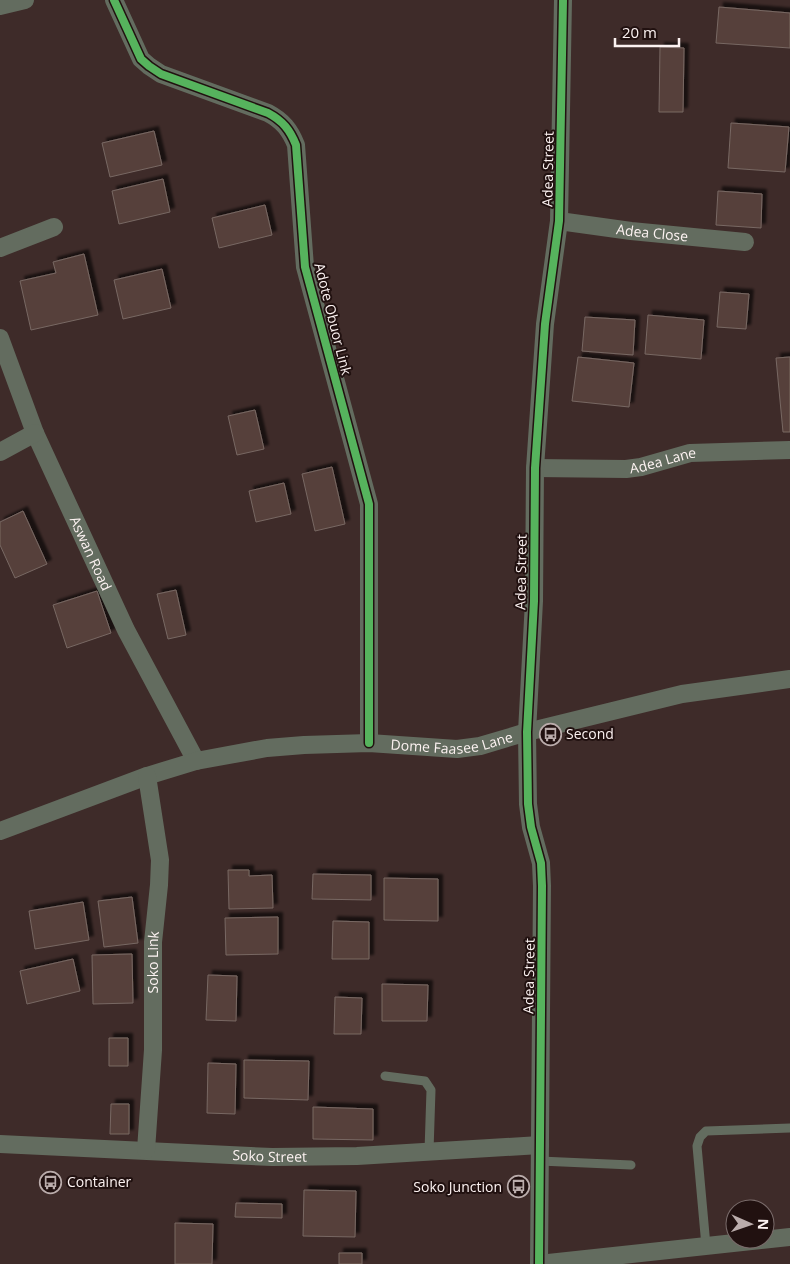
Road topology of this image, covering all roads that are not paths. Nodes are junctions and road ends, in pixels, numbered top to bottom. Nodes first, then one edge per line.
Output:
1 (25, 0) edge
2 (114, 0) edge
3 (563, 0) edge
4 (0, 6) edge
5 (559, 221) junction
6 (54, 227) dead end
7 (745, 242) dead end
8 (0, 248) edge
9 (0, 338) edge
10 (35, 433) junction
11 (790, 450) edge
12 (0, 452) edge
13 (535, 468) junction
14 (790, 679) edge
15 (527, 732) junction
16 (370, 742) junction
17 (196, 761) junction
18 (147, 776) junction
19 (0, 831) edge
20 (386, 1076) dead end
21 (790, 1128) edge
22 (0, 1144) edge
23 (146, 1150) junction
24 (429, 1151) junction
25 (540, 1153) junction
26 (631, 1165) dead end
27 (790, 1237) edge
28 (706, 1246) junction
29 (539, 1264) edge

1 - 4 street
2 - 16 street, Adote Obuor Link
3 - 5 street, Adea Street
5 - 7 street, Adea Close
5 - 13 street, Adea Street
6 - 8 street
9 - 10 street, Aswan Road
10 - 12 street
10 - 17 street, Aswan Road
11 - 13 street, Adea Lane
13 - 15 street, Adea Street
14 - 15 street, Dome Faasee Lane
15 - 16 street, Dome Faasee Lane
15 - 25 street, Adea Street
16 - 17 street, Dome Faasee Lane
17 - 18 street, Dome Faasee Lane
18 - 19 street, Dome Faasee Lane
18 - 23 street, Soko Link
20 - 24 lane
21 - 28 lane
22 - 23 street, Soko Street
23 - 24 street, Soko Street
24 - 25 street, Soko Street
25 - 26 lane
25 - 29 street, Adea Street
27 - 28 street
28 - 29 street

